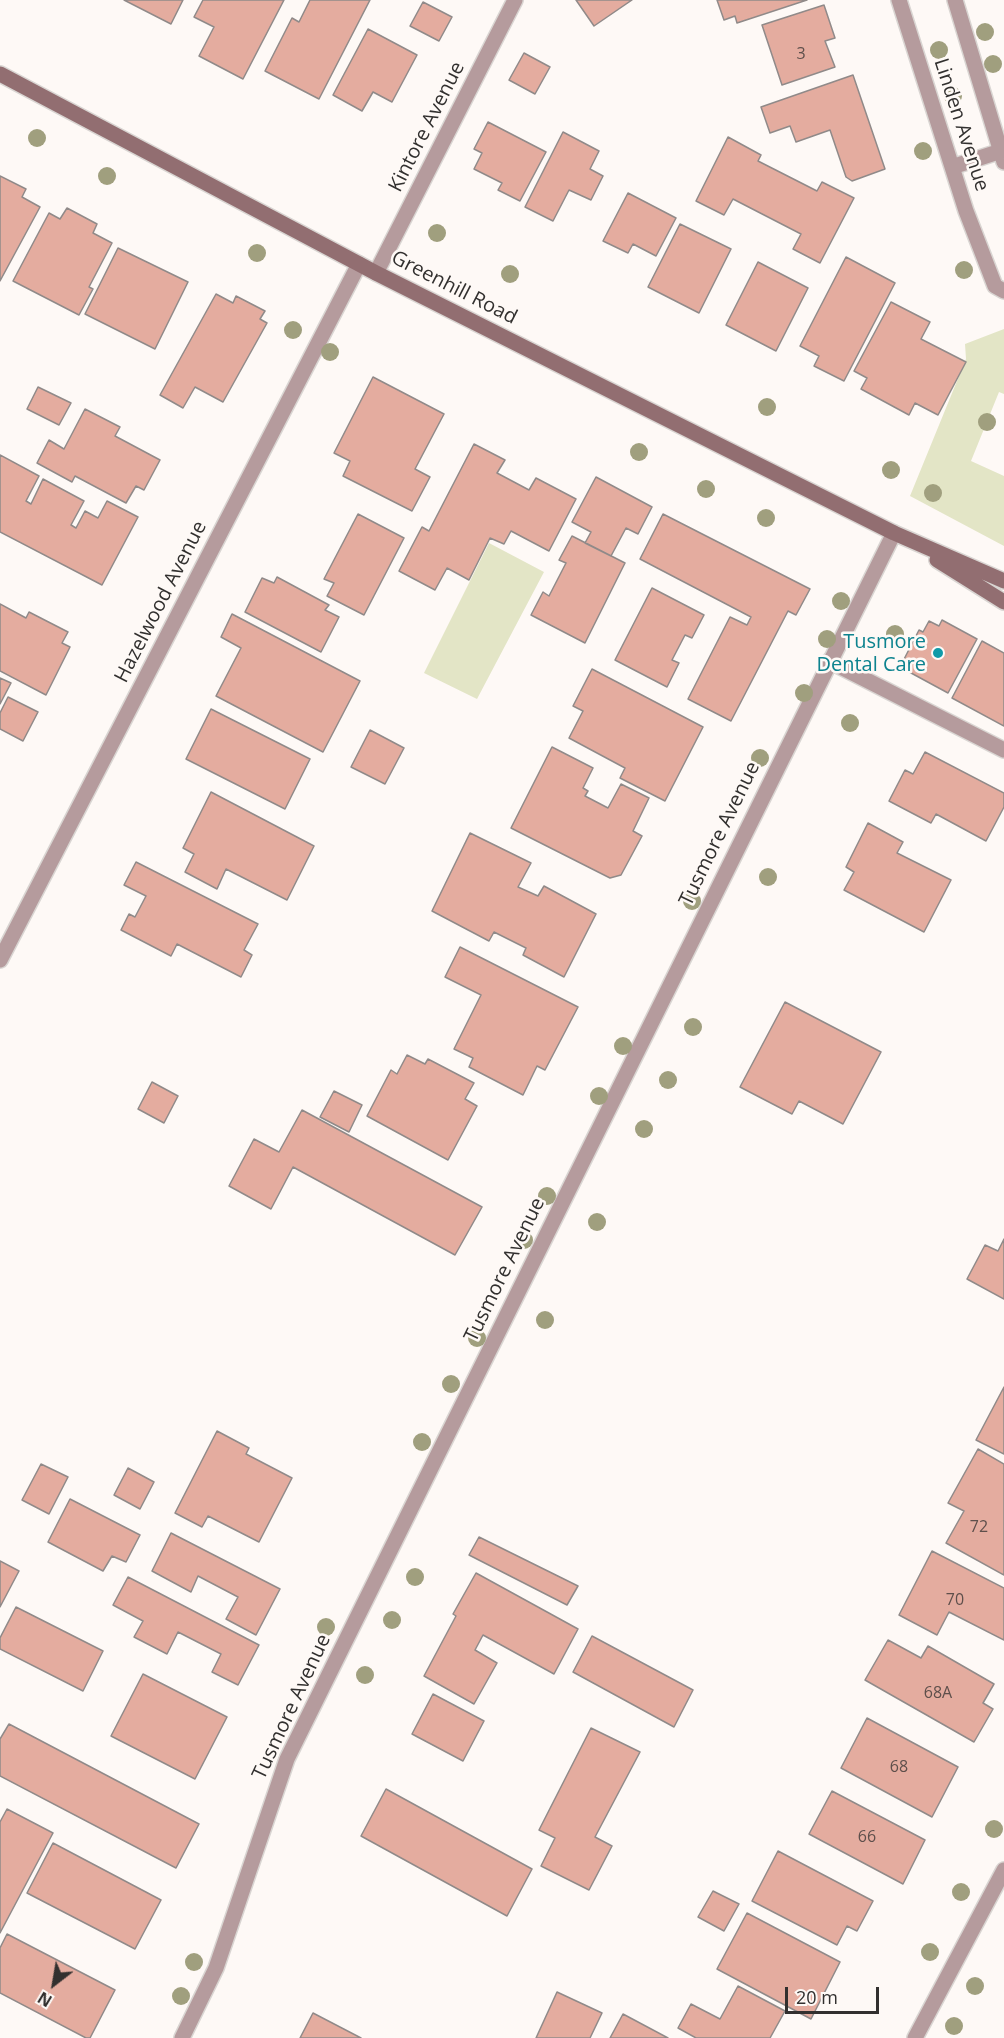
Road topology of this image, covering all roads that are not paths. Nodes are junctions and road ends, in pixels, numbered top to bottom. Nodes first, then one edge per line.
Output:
1 (515, 0) edge
2 (899, 0) edge
3 (955, 0) edge
4 (0, 74) edge
5 (1002, 156) edge
6 (952, 167) junction
7 (359, 264) junction
8 (376, 273) junction
9 (1004, 291) edge
10 (894, 533) junction
11 (1004, 581) edge
12 (1004, 602) edge
13 (829, 661) junction
14 (1004, 750) edge
15 (0, 960) edge
16 (1004, 1870) edge
17 (182, 2038) edge
18 (915, 2038) edge

1 - 8 street, Kintore Avenue
2 - 6 street, Linden Avenue
3 - 5 street, Linden Avenue
4 - 7 main road, Greenhill Road
5 - 6 street
6 - 9 street, Linden Avenue
7 - 8 main road, Greenhill Road
7 - 15 street, Hazelwood Avenue
8 - 10 main road, Greenhill Road
10 - 11 main road, Greenhill Road
10 - 12 main road, Greenhill Road
10 - 13 street, Tusmore Avenue
13 - 14 street
13 - 17 street, Tusmore Avenue
16 - 18 street

